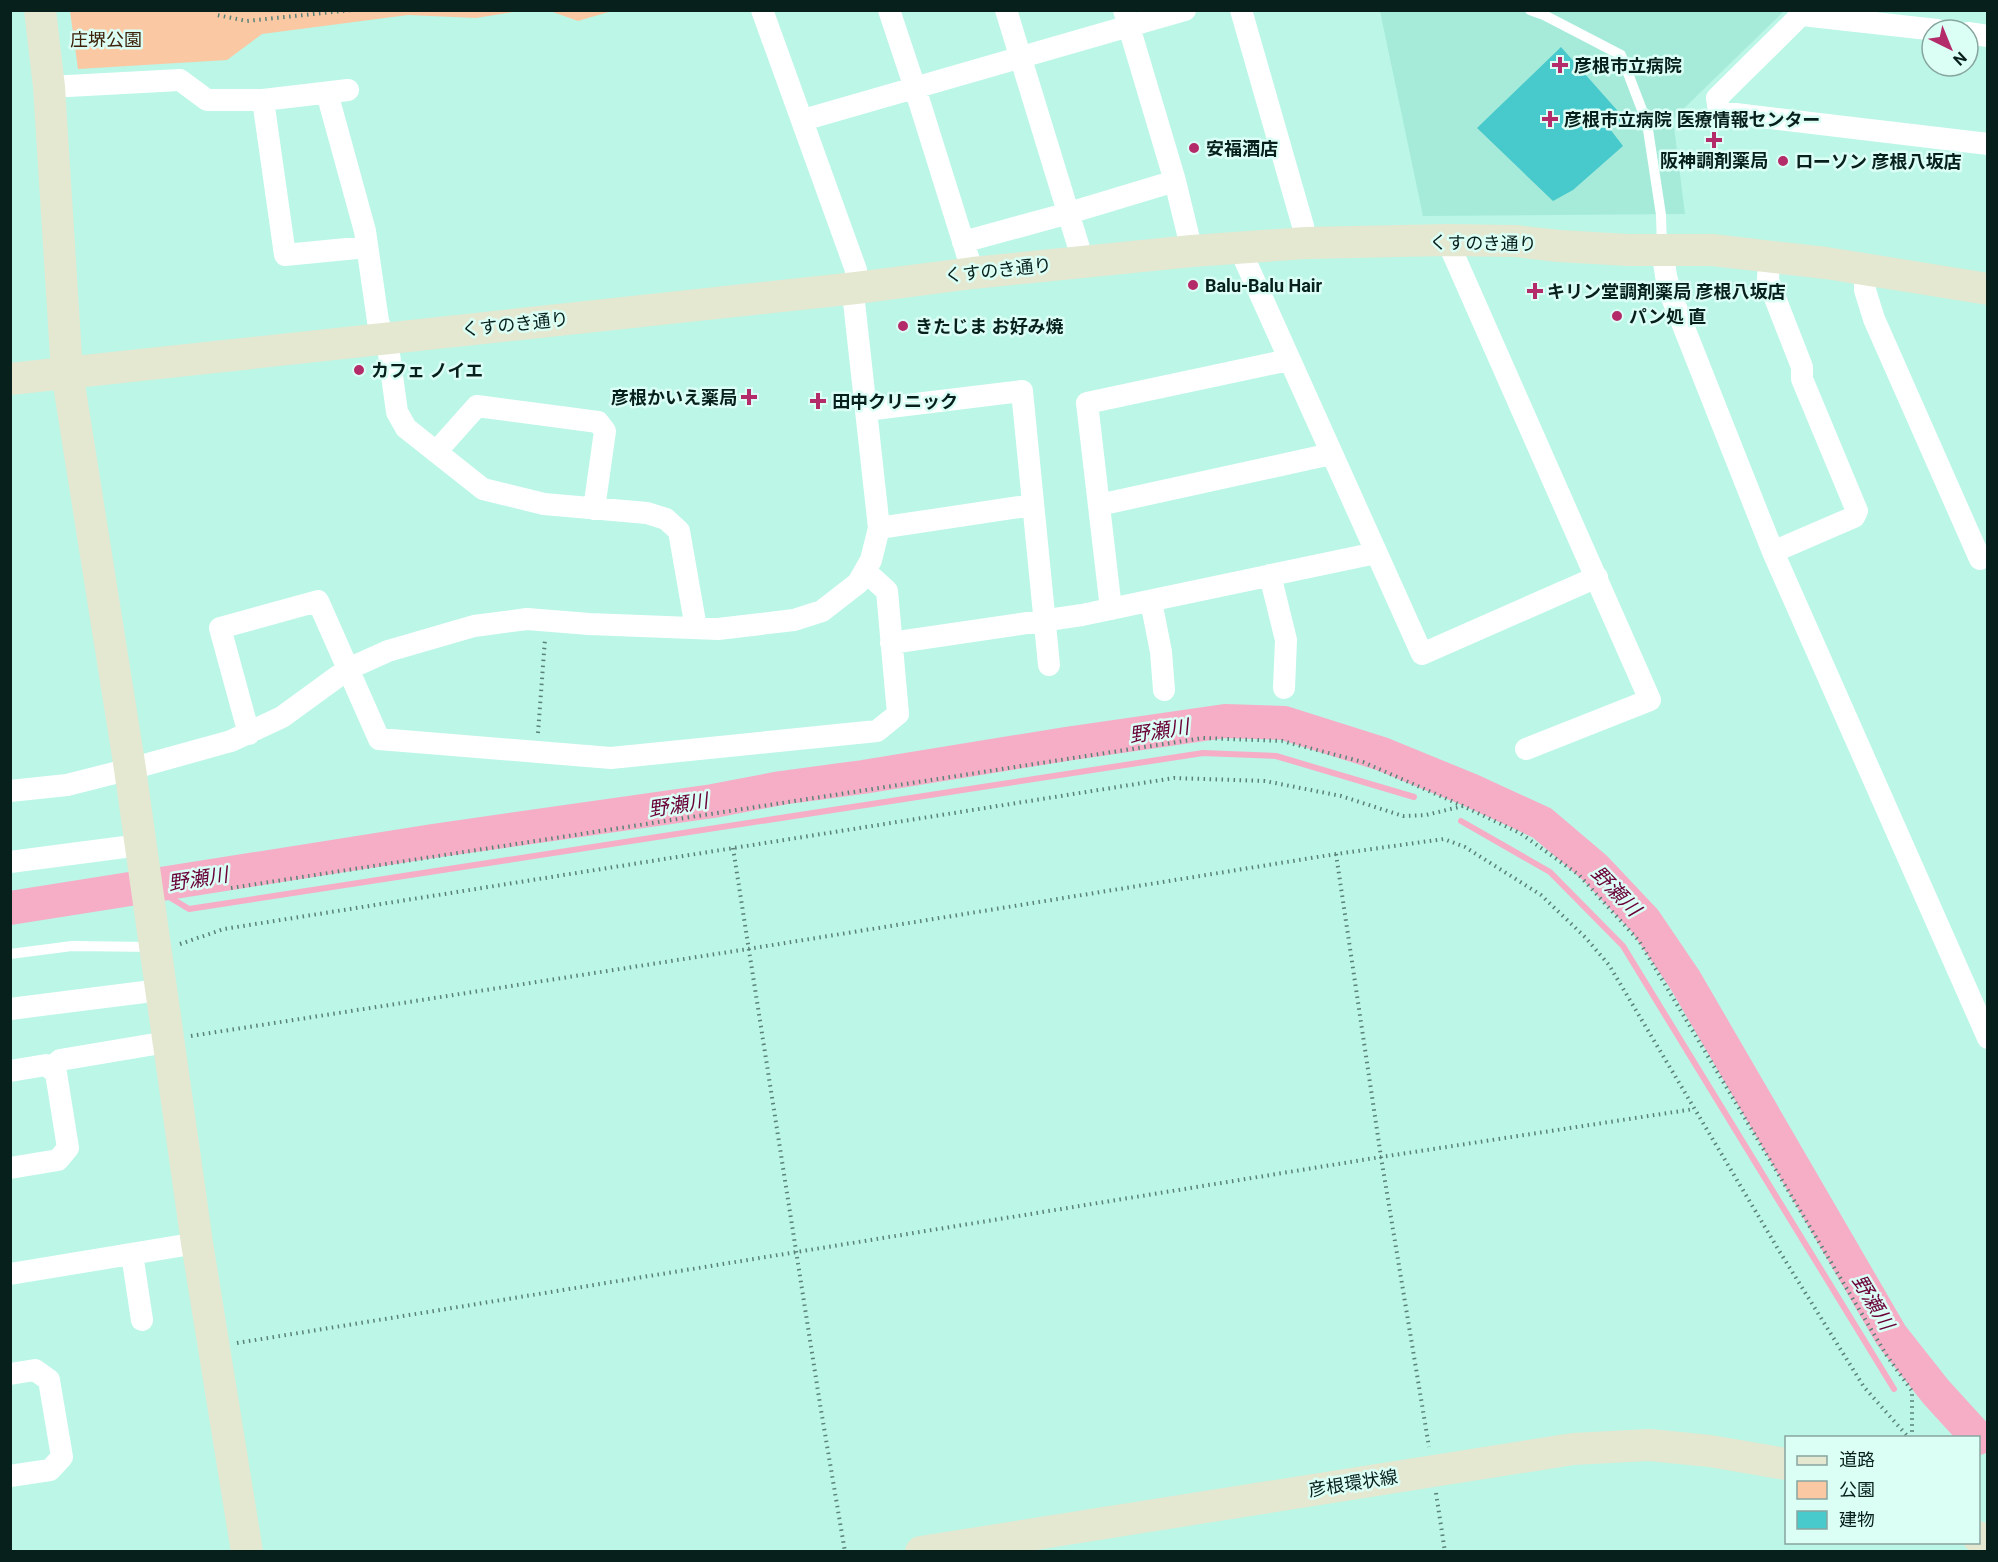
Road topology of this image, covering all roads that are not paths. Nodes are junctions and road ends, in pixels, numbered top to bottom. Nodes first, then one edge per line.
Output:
1 (40, 10) edge
2 (762, 10) edge
3 (888, 10) edge
4 (1006, 10) edge
5 (1185, 10) edge
6 (1241, 10) edge
7 (1530, 10) edge
8 (1804, 13) edge
9 (1126, 19) edge
10 (1920, 28) edge
11 (1021, 57) junction
12 (49, 87) junction
13 (915, 88) junction
14 (263, 100) junction
15 (803, 120) junction
16 (1988, 144) edge
17 (1175, 181) junction
18 (1069, 213) junction
19 (1447, 240) junction
20 (963, 242) junction
21 (1306, 243) junction
22 (367, 247) junction
23 (1239, 247) junction
24 (1662, 249) junction
25 (1192, 251) junction
26 (1769, 256) junction
27 (1083, 261) junction
28 (1864, 270) junction
29 (973, 273) junction
30 (1987, 285) edge
31 (856, 288) junction
32 (384, 338) junction
33 (1289, 360) junction
34 (67, 372) junction
35 (10, 379) edge
36 (866, 410) junction
37 (436, 452) junction
38 (1332, 454) junction
39 (1033, 505) junction
40 (1099, 506) junction
41 (594, 508) junction
42 (879, 528) junction
43 (1773, 552) junction
44 (1376, 553) junction
45 (1980, 559) dead end
46 (865, 571) junction
47 (1270, 575) junction
48 (1597, 577) junction
49 (1151, 601) junction
50 (1111, 609) junction
51 (1045, 621) junction
52 (696, 628) junction
53 (891, 643) junction
54 (1049, 665) dead end
55 (348, 669) junction
56 (1284, 688) dead end
57 (1164, 690) dead end
58 (249, 734) junction
59 (1526, 749) dead end
60 (130, 769) junction
61 (10, 791) edge
62 (141, 854) junction
63 (10, 862) edge
64 (154, 943) junction
65 (10, 954) edge
66 (160, 990) junction
67 (10, 1010) edge
68 (1988, 1038) edge
69 (167, 1042) junction
70 (51, 1069) junction
71 (10, 1071) edge
72 (10, 1168) edge
73 (197, 1243) junction
74 (132, 1254) junction
75 (10, 1274) edge
76 (142, 1320) dead end
77 (10, 1374) edge
78 (1785, 1464) edge
79 (10, 1476) edge
80 (247, 1551) edge
81 (921, 1551) edge

1 - 12 street
2 - 15 street
3 - 13 street
4 - 11 street
5 - 9 street
6 - 21 street
7 - 24 lane
8 - 10 street
8 - 16 street
9 - 11 street
9 - 17 street
11 - 13 street
11 - 18 street
12 - 14 street
12 - 34 street
13 - 15 street
13 - 20 street
14 - 22 street
14 - 22 street
15 - 31 street
17 - 18 street
17 - 25 street
18 - 20 street
18 - 27 street
19 - 21 street, くすのき通り
19 - 24 street, くすのき通り
19 - 48 street
20 - 29 street
21 - 23 street, くすのき通り
22 - 32 street
23 - 25 street, くすのき通り
23 - 33 street
24 - 26 street, くすのき通り
24 - 43 street
25 - 27 street, くすのき通り
26 - 28 street, くすのき通り
26 - 43 street
27 - 29 street, くすのき通り
28 - 30 street, くすのき通り
28 - 45 street
29 - 31 street, くすのき通り
31 - 32 street, くすのき通り
31 - 36 street
32 - 34 street, くすのき通り
32 - 37 street
33 - 38 street
33 - 40 street
34 - 35 street, くすのき通り
34 - 60 street
36 - 39 street
36 - 42 street
37 - 41 street
37 - 41 street
38 - 40 street
38 - 44 street
39 - 42 street
39 - 51 street
40 - 50 street
41 - 52 street
42 - 46 street
43 - 68 street
44 - 47 street
44 - 48 street
46 - 52 street
46 - 53 street
47 - 49 street
47 - 56 street
48 - 59 street
49 - 50 street
49 - 57 street
50 - 51 street
51 - 53 street
51 - 54 street
52 - 55 street
53 - 55 street
55 - 58 street
55 - 58 street
58 - 60 street
60 - 61 street
60 - 62 street
62 - 63 street
62 - 64 street
64 - 65 lane
64 - 66 street
66 - 67 street
66 - 69 street
69 - 70 street
69 - 73 street
70 - 71 street
70 - 72 street
73 - 74 street
73 - 80 street
74 - 75 street
74 - 76 street
77 - 79 street
78 - 81 street, 彦根環状線

